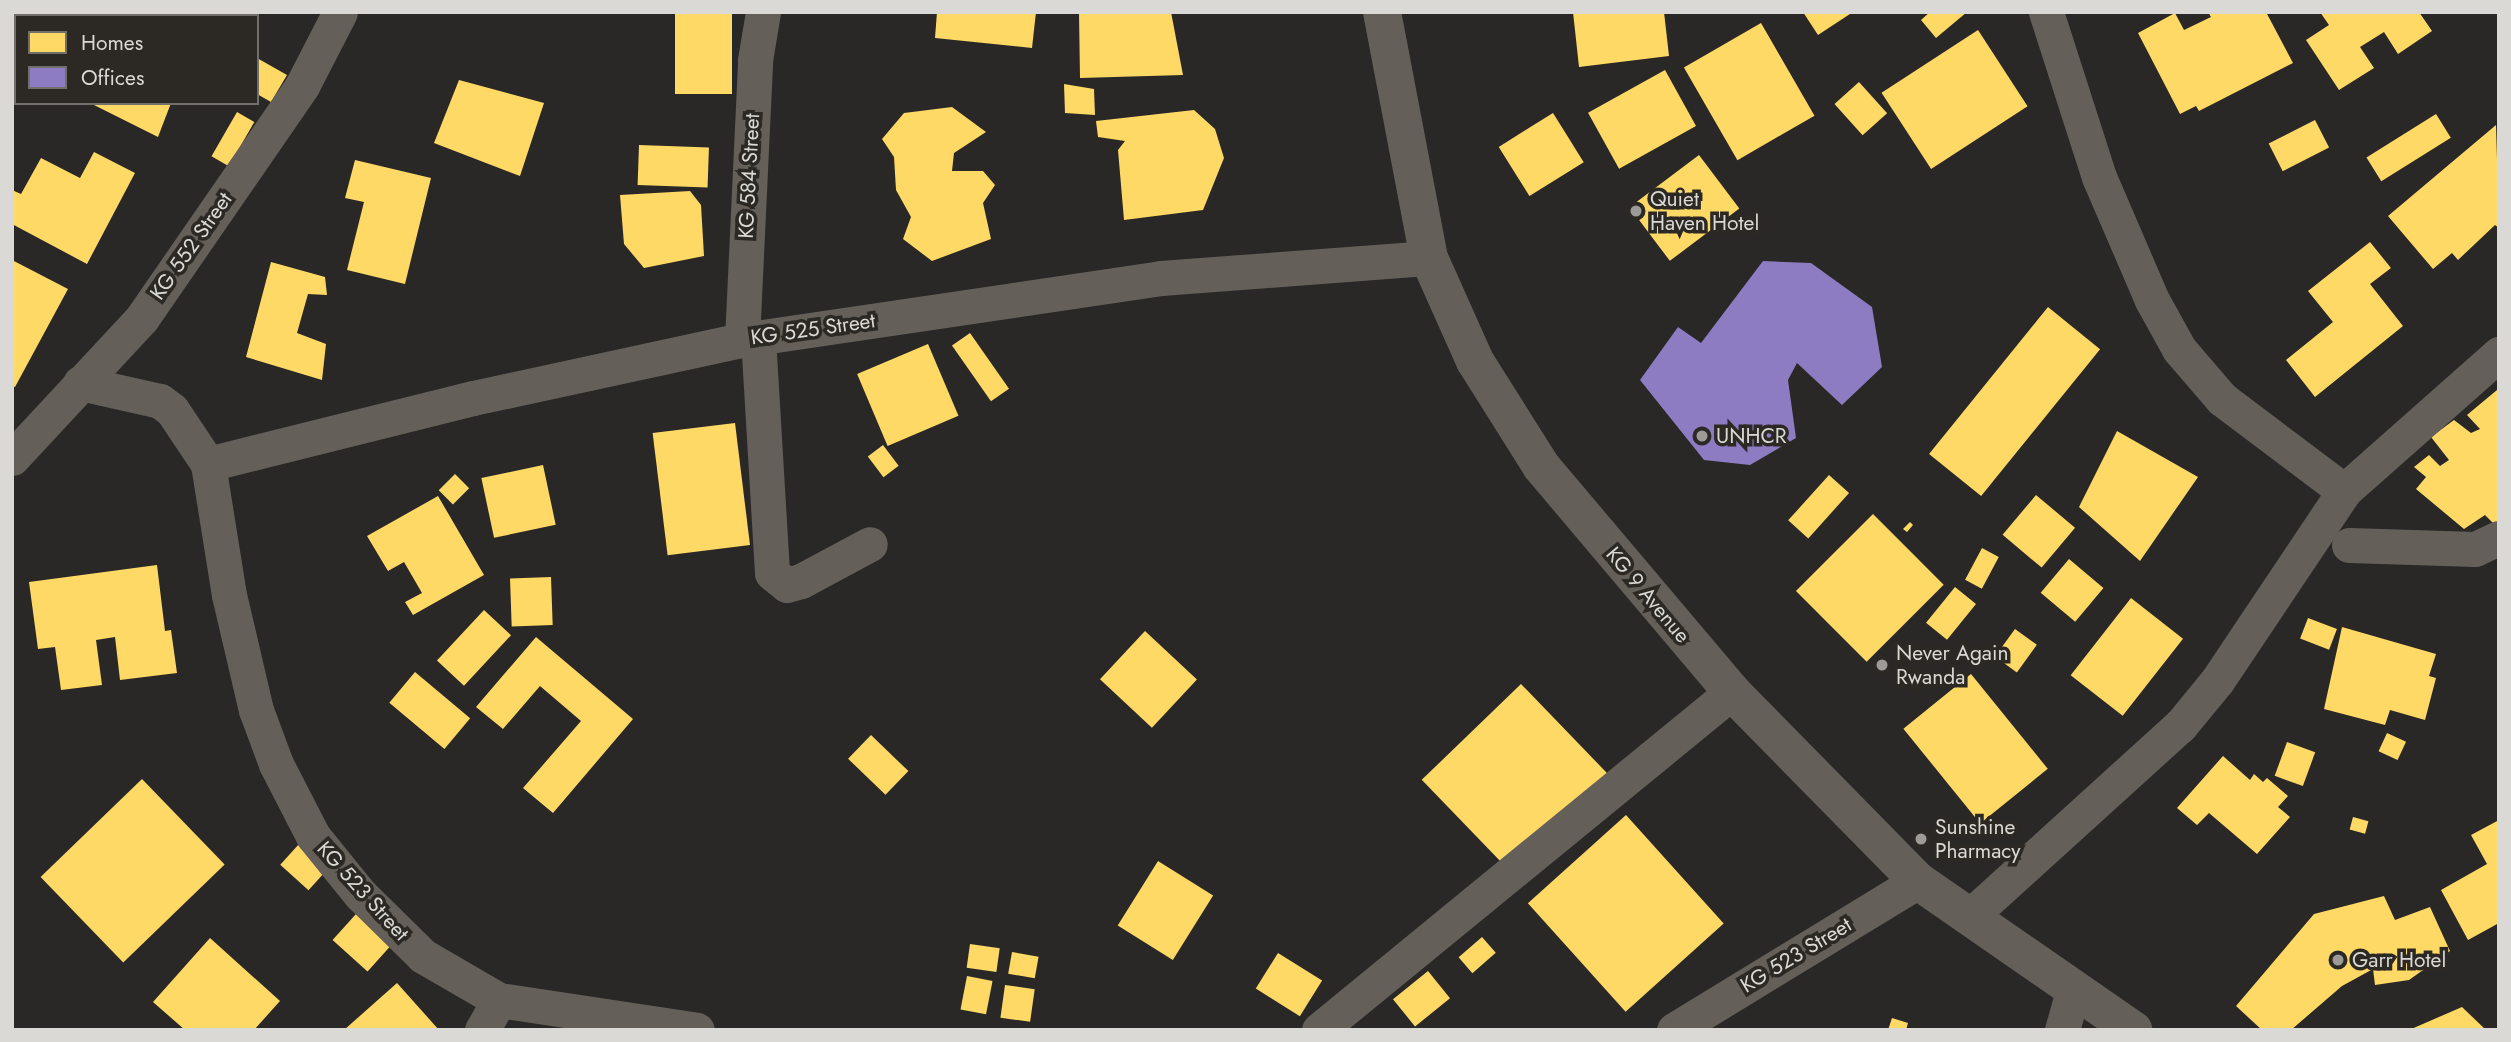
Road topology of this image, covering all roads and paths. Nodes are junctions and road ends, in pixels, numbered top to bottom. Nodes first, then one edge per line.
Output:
1 (340, 12) edge
2 (763, 12) edge
3 (1382, 12) edge
4 (2046, 12) edge
5 (1429, 258) junction
6 (750, 339) junction
7 (2499, 354) edge
8 (80, 383) junction
9 (12, 458) edge
10 (208, 464) junction
11 (2344, 491) junction
12 (2499, 538) edge
13 (870, 544) dead end
14 (2349, 545) dead end
15 (1732, 692) junction
16 (1918, 881) junction
17 (1969, 917) junction
18 (2073, 991) junction
19 (490, 1015) edge
20 (697, 1030) edge
21 (1319, 1030) edge
22 (1674, 1030) edge
23 (2062, 1030) edge
24 (2133, 1030) edge

1 - 8 street, KG 552 Street
2 - 6 street, KG 584 Street
3 - 5 main road, KG 9 Avenue
4 - 11 street
5 - 6 street, KG 525 Street
5 - 15 main road, KG 9 Avenue
6 - 10 street, KG 525 Street
6 - 13 street, KG 584 Street
7 - 11 street
8 - 9 street, KG 552 Street
8 - 10 street, KG 523 Street
10 - 19 street, KG 523 Street
11 - 17 street
12 - 14 street
15 - 16 main road, KG 9 Avenue
15 - 21 street
16 - 17 main road, KG 9 Avenue
16 - 22 street, KG 523 Street
17 - 18 main road, KG 9 Avenue
18 - 23 street
18 - 24 main road, KG 9 Avenue
19 - 20 street, KG 523 Street

